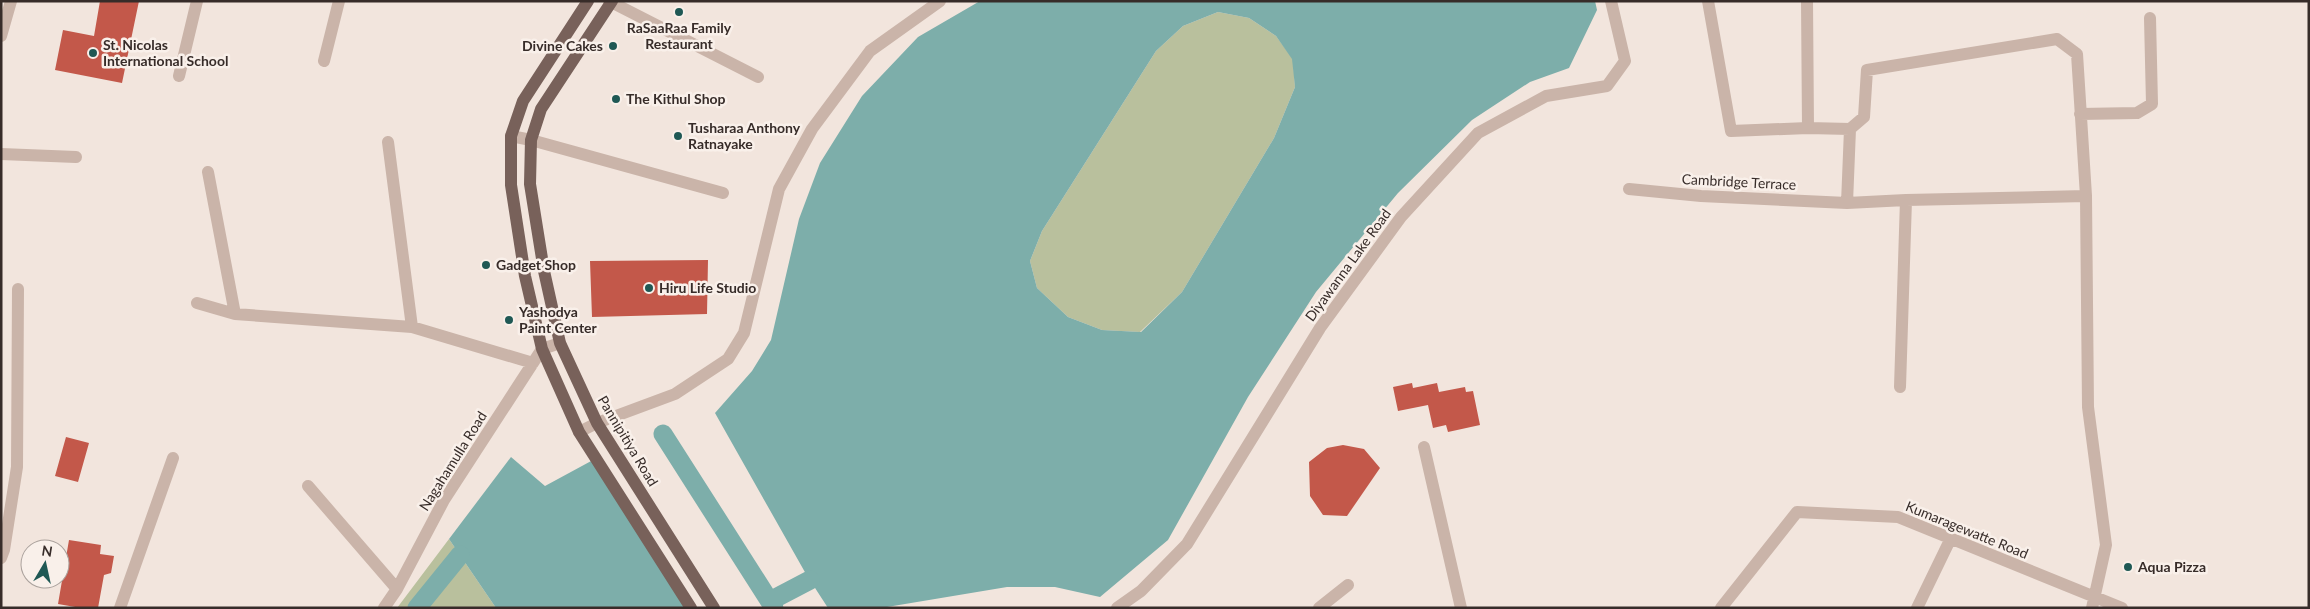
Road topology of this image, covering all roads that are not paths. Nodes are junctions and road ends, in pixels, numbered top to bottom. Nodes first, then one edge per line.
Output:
1 (12, 1) edge
2 (196, 1) edge
3 (339, 1) edge
4 (588, 1) edge
5 (940, 1) edge
6 (1611, 1) edge
7 (1708, 1) edge
8 (1807, 1) edge
9 (610, 2) edge
10 (2150, 18) dead end
11 (1, 36) edge
12 (324, 61) dead end
13 (179, 76) dead end
14 (758, 77) dead end
15 (2080, 114) junction
16 (1808, 128) junction
17 (1850, 129) junction
18 (511, 136) junction
19 (531, 140) junction
20 (388, 142) dead end
21 (1, 154) edge
22 (76, 158) dead end
23 (208, 172) dead end
24 (1629, 188) dead end
25 (723, 193) dead end
26 (2086, 196) junction
27 (1906, 200) junction
28 (1848, 203) junction
29 (18, 289) dead end
30 (197, 303) dead end
31 (235, 314) junction
32 (412, 327) junction
33 (560, 343) junction
34 (542, 349) junction
35 (533, 363) junction
36 (1900, 387) dead end
37 (597, 423) junction
38 (579, 432) junction
39 (1424, 447) dead end
40 (174, 458) dead end
41 (308, 486) dead end
42 (1950, 540) junction
43 (1, 558) edge
44 (1348, 585) dead end
45 (397, 589) junction
46 (2094, 603) edge
47 (120, 608) edge
48 (384, 608) edge
49 (691, 608) edge
50 (714, 608) edge
51 (1117, 608) edge
52 (1320, 608) edge
53 (1461, 608) edge
54 (1721, 608) edge
55 (1917, 608) edge
56 (2122, 608) edge

1 - 11 street
2 - 13 street
3 - 12 street
4 - 18 main road
5 - 37 street
6 - 51 street, Diyawanna Lake Road
7 - 16 street
8 - 16 street
9 - 14 street
9 - 19 main road, Pannipitiya Road
10 - 15 street
15 - 17 street
15 - 26 street
16 - 17 street
17 - 28 street
18 - 19 street
18 - 34 main road
19 - 25 street
19 - 33 main road, Pannipitiya Road
20 - 32 street
21 - 22 street
23 - 31 street
24 - 28 street, Cambridge Terrace
26 - 27 street, Cambridge Terrace
26 - 46 street
27 - 28 street, Cambridge Terrace
27 - 36 street
29 - 43 street
30 - 31 street
31 - 32 street
32 - 35 street
33 - 34 street
33 - 37 main road, Pannipitiya Road
34 - 35 street, Nagahamulla Road
34 - 38 main road
35 - 45 street, Nagahamulla Road
37 - 38 street
37 - 50 main road, Pannipitiya Road
38 - 49 main road
39 - 53 street
40 - 47 street
41 - 45 street
42 - 46 street, Kumaragewatte Road
42 - 54 street, Kumaragewatte Road
42 - 55 street
44 - 52 street
45 - 48 street, Nagahamulla Road
46 - 56 street, Kumaragewatte Road

